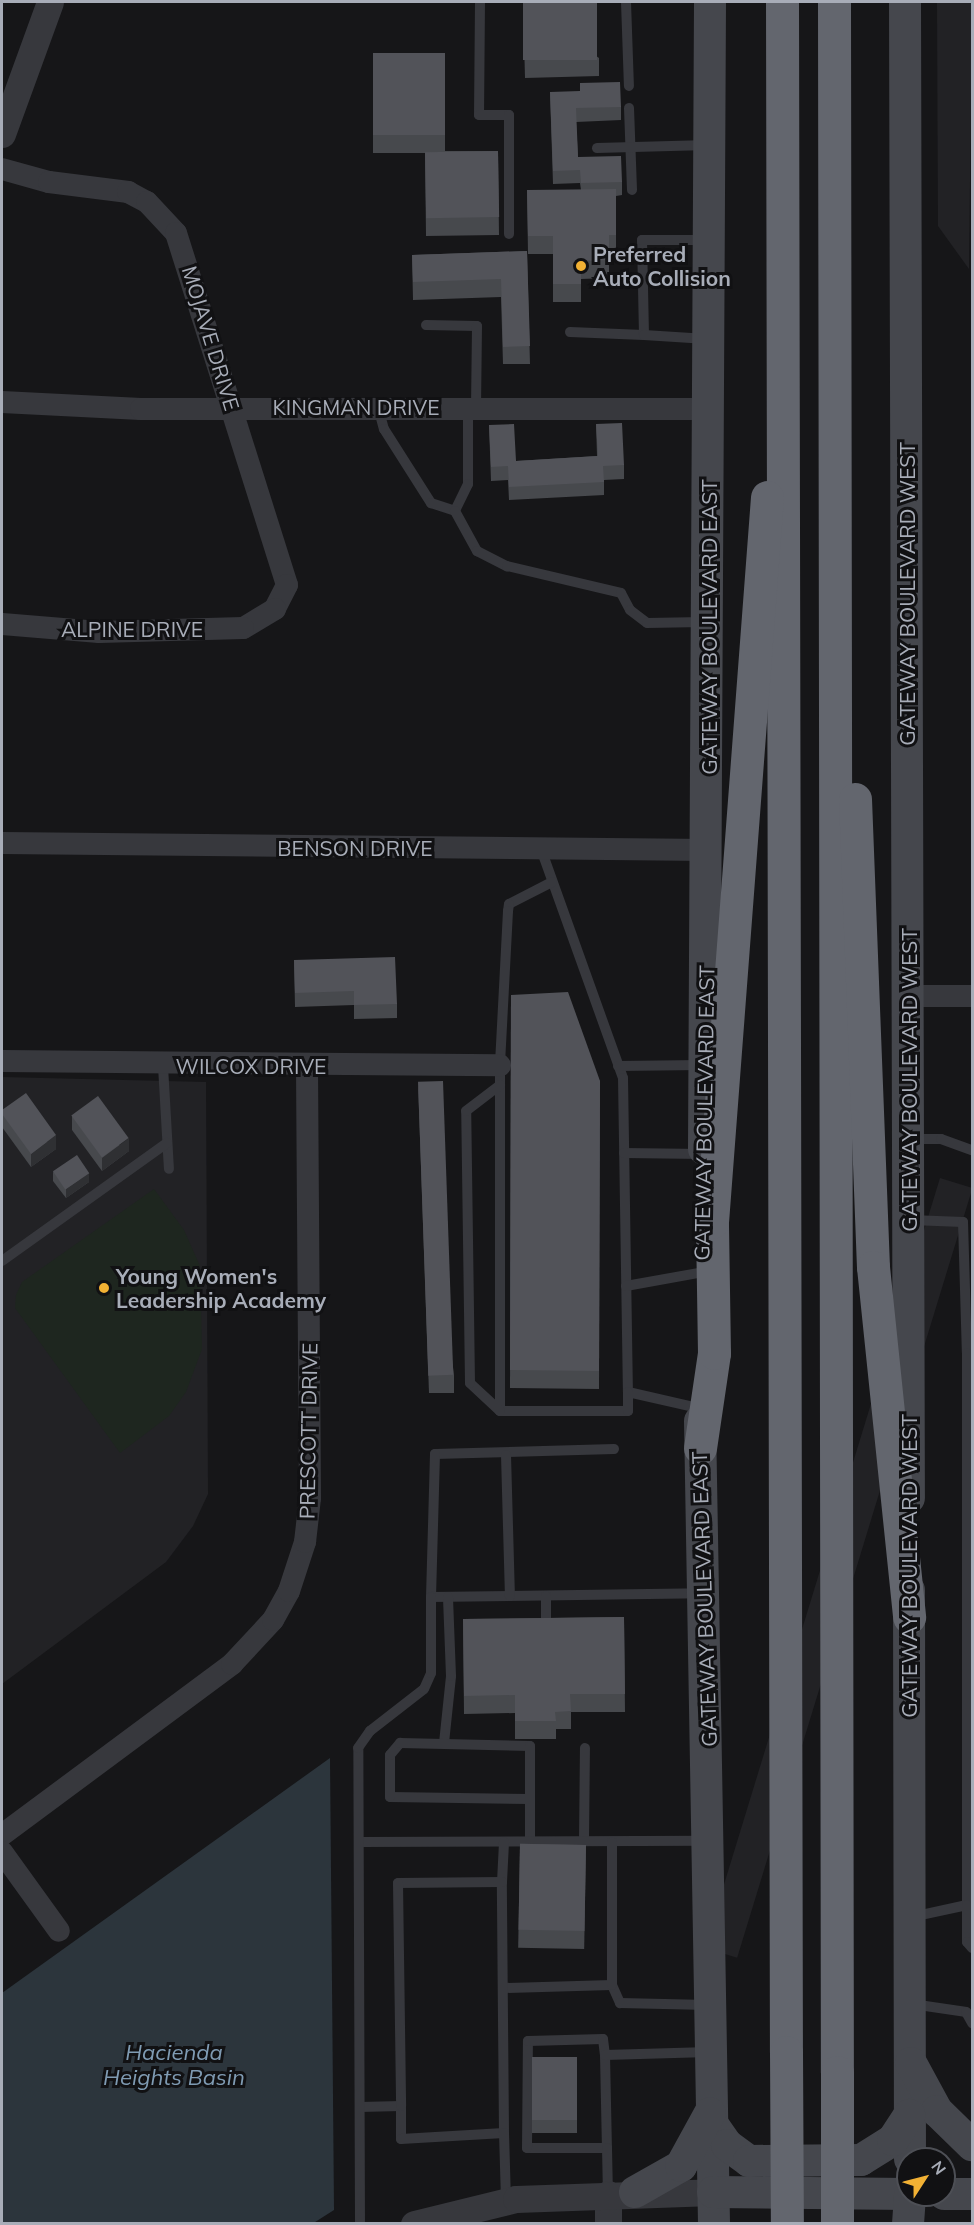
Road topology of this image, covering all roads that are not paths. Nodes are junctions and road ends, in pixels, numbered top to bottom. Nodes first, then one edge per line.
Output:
1 (50, 2) edge
2 (480, 2) edge
3 (626, 2) edge
4 (710, 2) edge
5 (782, 2) edge
6 (834, 2) edge
7 (905, 2) edge
8 (630, 86) dead end
9 (629, 108) dead end
10 (2, 134) edge
11 (711, 144) junction
12 (631, 147) junction
13 (597, 148) dead end
14 (2, 169) edge
15 (632, 190) dead end
16 (509, 234) dead end
17 (711, 240) junction
18 (426, 325) dead end
19 (570, 332) dead end
20 (644, 335) junction
21 (711, 339) junction
22 (785, 373) junction
23 (2, 402) edge
24 (231, 406) junction
25 (378, 407) junction
26 (472, 408) junction
27 (711, 409) junction
28 (455, 511) junction
29 (831, 559) junction
30 (262, 621) joint
31 (710, 622) junction
32 (2, 624) edge
33 (2, 843) edge
34 (541, 849) junction
35 (708, 849) junction
36 (552, 882) junction
37 (909, 996) junction
38 (972, 996) edge
39 (2, 1061) edge
40 (705, 1065) junction
41 (163, 1066) junction
42 (618, 1066) junction
43 (307, 1067) junction
44 (500, 1075) junction
45 (909, 1139) junction
46 (167, 1143) junction
47 (972, 1150) edge
48 (624, 1153) junction
49 (704, 1154) junction
50 (169, 1168) dead end
51 (909, 1220) junction
52 (968, 1221) edge
53 (2, 1258) edge
54 (968, 1264) edge
55 (707, 1271) junction
56 (626, 1286) junction
57 (969, 1318) edge
58 (970, 1373) edge
59 (628, 1392) junction
60 (703, 1409) junction
61 (500, 1411) junction
62 (969, 1442) edge
63 (700, 1448) joint
64 (614, 1449) dead end
65 (506, 1455) junction
66 (969, 1468) edge
67 (704, 1593) junction
68 (510, 1596) junction
69 (546, 1596) junction
70 (431, 1597) junction
71 (448, 1597) junction
72 (968, 1600) edge
73 (909, 1617) junction
74 (524, 1624) edge
75 (969, 1680) edge
76 (444, 1743) junction
77 (585, 1748) dead end
78 (969, 1752) edge
79 (529, 1799) junction
80 (969, 1832) edge
81 (2, 1835) edge
82 (584, 1840) junction
83 (530, 1841) junction
84 (360, 1842) junction
85 (504, 1842) junction
86 (612, 1842) junction
87 (711, 1842) junction
88 (2, 1852) edge
89 (502, 1882) junction
90 (969, 1911) edge
91 (909, 1917) junction
92 (59, 1930) dead end
93 (972, 1948) edge
94 (612, 1985) junction
95 (504, 1988) junction
96 (909, 2003) junction
97 (712, 2005) junction
98 (972, 2023) edge
99 (713, 2052) junction
100 (605, 2055) junction
101 (909, 2058) junction
102 (401, 2106) junction
103 (360, 2107) junction
104 (713, 2114) junction
105 (909, 2115) junction
106 (504, 2133) junction
107 (972, 2145) edge
108 (910, 2147) edge
109 (607, 2148) junction
110 (713, 2192) junction
111 (621, 2193) junction
112 (896, 2194) edge
113 (956, 2194) edge
114 (972, 2194) edge
115 (909, 2207) edge
116 (507, 2212) edge
117 (360, 2223) edge
118 (414, 2223) edge
119 (608, 2223) edge
120 (714, 2223) edge
121 (787, 2223) edge
122 (837, 2223) edge
123 (908, 2223) edge

1 - 10 street
2 - 16 lane
3 - 8 lane
4 - 11 main road, GATEWAY BOULEVARD EAST
5 - 22 highway
6 - 29 highway
7 - 37 main road, GATEWAY BOULEVARD WEST
9 - 12 lane
11 - 12 lane
11 - 17 main road, GATEWAY BOULEVARD EAST
12 - 13 lane
12 - 15 lane
14 - 24 street, MOJAVE DRIVE
17 - 20 lane
17 - 21 main road, GATEWAY BOULEVARD EAST
18 - 26 lane
19 - 20 lane
20 - 21 lane
21 - 27 main road, GATEWAY BOULEVARD EAST
22 - 55 highway
22 - 121 highway, bridge
23 - 24 street, KINGMAN DRIVE
24 - 25 street, KINGMAN DRIVE
24 - 30 street, MOJAVE DRIVE
25 - 26 street, KINGMAN DRIVE
25 - 28 lane
26 - 27 street, KINGMAN DRIVE
26 - 28 lane
27 - 31 main road, GATEWAY BOULEVARD EAST
28 - 31 lane
29 - 73 highway
29 - 122 highway, bridge
30 - 32 street, ALPINE DRIVE
31 - 35 main road, GATEWAY BOULEVARD EAST
33 - 34 street, BENSON DRIVE
34 - 35 street, BENSON DRIVE
34 - 36 lane
35 - 40 main road, GATEWAY BOULEVARD EAST
36 - 42 lane
36 - 44 lane
37 - 38 street
37 - 45 main road, GATEWAY BOULEVARD WEST
39 - 41 street, WILCOX DRIVE
40 - 42 lane
40 - 49 main road, GATEWAY BOULEVARD EAST
41 - 43 street, WILCOX DRIVE
41 - 46 lane
42 - 48 lane
43 - 44 street, WILCOX DRIVE
43 - 81 street, PRESCOTT DRIVE
44 - 61 lane
44 - 61 lane
45 - 47 lane
45 - 51 main road, GATEWAY BOULEVARD WEST
46 - 50 lane
46 - 53 lane
48 - 49 lane
48 - 56 lane
49 - 55 main road, GATEWAY BOULEVARD EAST
51 - 52 lane
51 - 73 main road, GATEWAY BOULEVARD WEST
52 - 54 lane
54 - 57 lane
55 - 56 lane
55 - 60 highway
56 - 59 lane
57 - 58 lane
58 - 62 lane
59 - 60 lane
59 - 61 lane
60 - 63 highway
62 - 66 lane
63 - 67 main road, GATEWAY BOULEVARD EAST
64 - 65 lane
65 - 68 lane
65 - 70 lane
66 - 72 lane
67 - 69 lane
67 - 87 main road, GATEWAY BOULEVARD EAST
68 - 69 lane
68 - 71 lane
69 - 74 lane
70 - 71 lane
70 - 84 lane
71 - 76 lane
72 - 75 lane
73 - 91 main road, GATEWAY BOULEVARD WEST
75 - 78 lane
76 - 79 lane
76 - 79 lane
77 - 82 lane
78 - 80 lane
79 - 83 lane
80 - 90 lane
82 - 83 lane
82 - 86 lane
83 - 85 lane
84 - 85 lane
84 - 103 lane
85 - 89 lane
86 - 87 lane
86 - 94 lane
87 - 97 main road, GATEWAY BOULEVARD EAST
88 - 92 street
89 - 95 lane
89 - 102 lane
90 - 91 lane
90 - 93 lane
91 - 96 main road, GATEWAY BOULEVARD WEST
94 - 95 lane
94 - 97 lane
95 - 106 lane
96 - 98 lane
96 - 101 main road, GATEWAY BOULEVARD WEST
97 - 99 main road, GATEWAY BOULEVARD EAST
99 - 100 lane
99 - 104 main road, GATEWAY BOULEVARD EAST
100 - 109 lane
100 - 109 lane
101 - 105 main road, GATEWAY BOULEVARD WEST
101 - 107 main road
102 - 103 lane
102 - 106 lane
103 - 117 lane
104 - 105 main road
104 - 110 main road, GATEWAY BOULEVARD EAST
104 - 111 main road
105 - 108 main road, GATEWAY BOULEVARD WEST
106 - 116 lane
109 - 111 lane
110 - 111 street
110 - 112 main road
110 - 120 main road, GATEWAY BOULEVARD EAST
111 - 116 street
111 - 119 street
113 - 114 main road
115 - 123 main road
116 - 118 street

